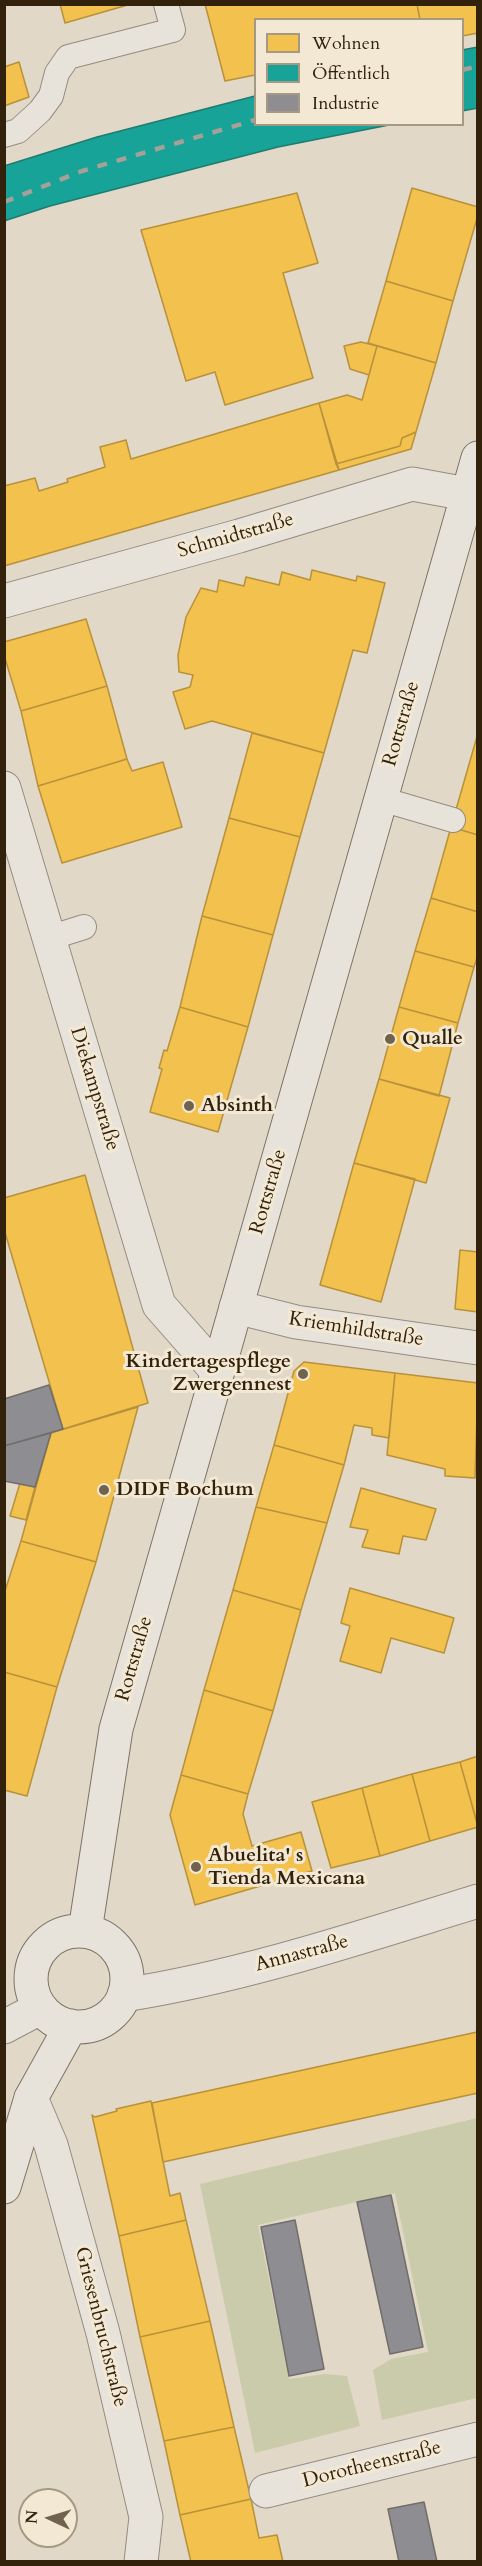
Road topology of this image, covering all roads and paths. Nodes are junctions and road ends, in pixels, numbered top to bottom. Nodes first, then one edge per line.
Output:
1 (166, 4) edge
2 (4, 135) edge
3 (477, 458) edge
4 (467, 494) junction
5 (4, 601) edge
6 (381, 799) junction
7 (7, 808) edge
8 (453, 820) dead end
9 (84, 927) dead end
10 (49, 938) junction
11 (236, 1307) junction
12 (477, 1348) edge
13 (217, 1371) junction
14 (477, 1901) edge
15 (85, 1931) junction
16 (124, 1995) junction
17 (40, 2008) junction
18 (71, 2026) junction
19 (4, 2027) edge
20 (31, 2098) junction
21 (4, 2187) edge
22 (477, 2439) edge
23 (266, 2491) dead end
24 (141, 2562) edge

1 - 2 lane
3 - 4 street, Rottstraße
4 - 5 street, Schmidtstraße
4 - 6 street, Rottstraße
6 - 8 lane
6 - 11 street, Rottstraße
7 - 10 street, Diekampstraße
9 - 10 lane
10 - 13 street, Diekampstraße
11 - 12 street, Kriemhildstraße
11 - 13 street, Rottstraße
13 - 15 street, Rottstraße
14 - 16 street, Annastraße
15 - 16 street
15 - 17 street
16 - 18 street
17 - 18 street
17 - 19 street
18 - 20 street
20 - 21 street
20 - 24 street, Griesenbruchstraße
22 - 23 street, Dorotheenstraße

